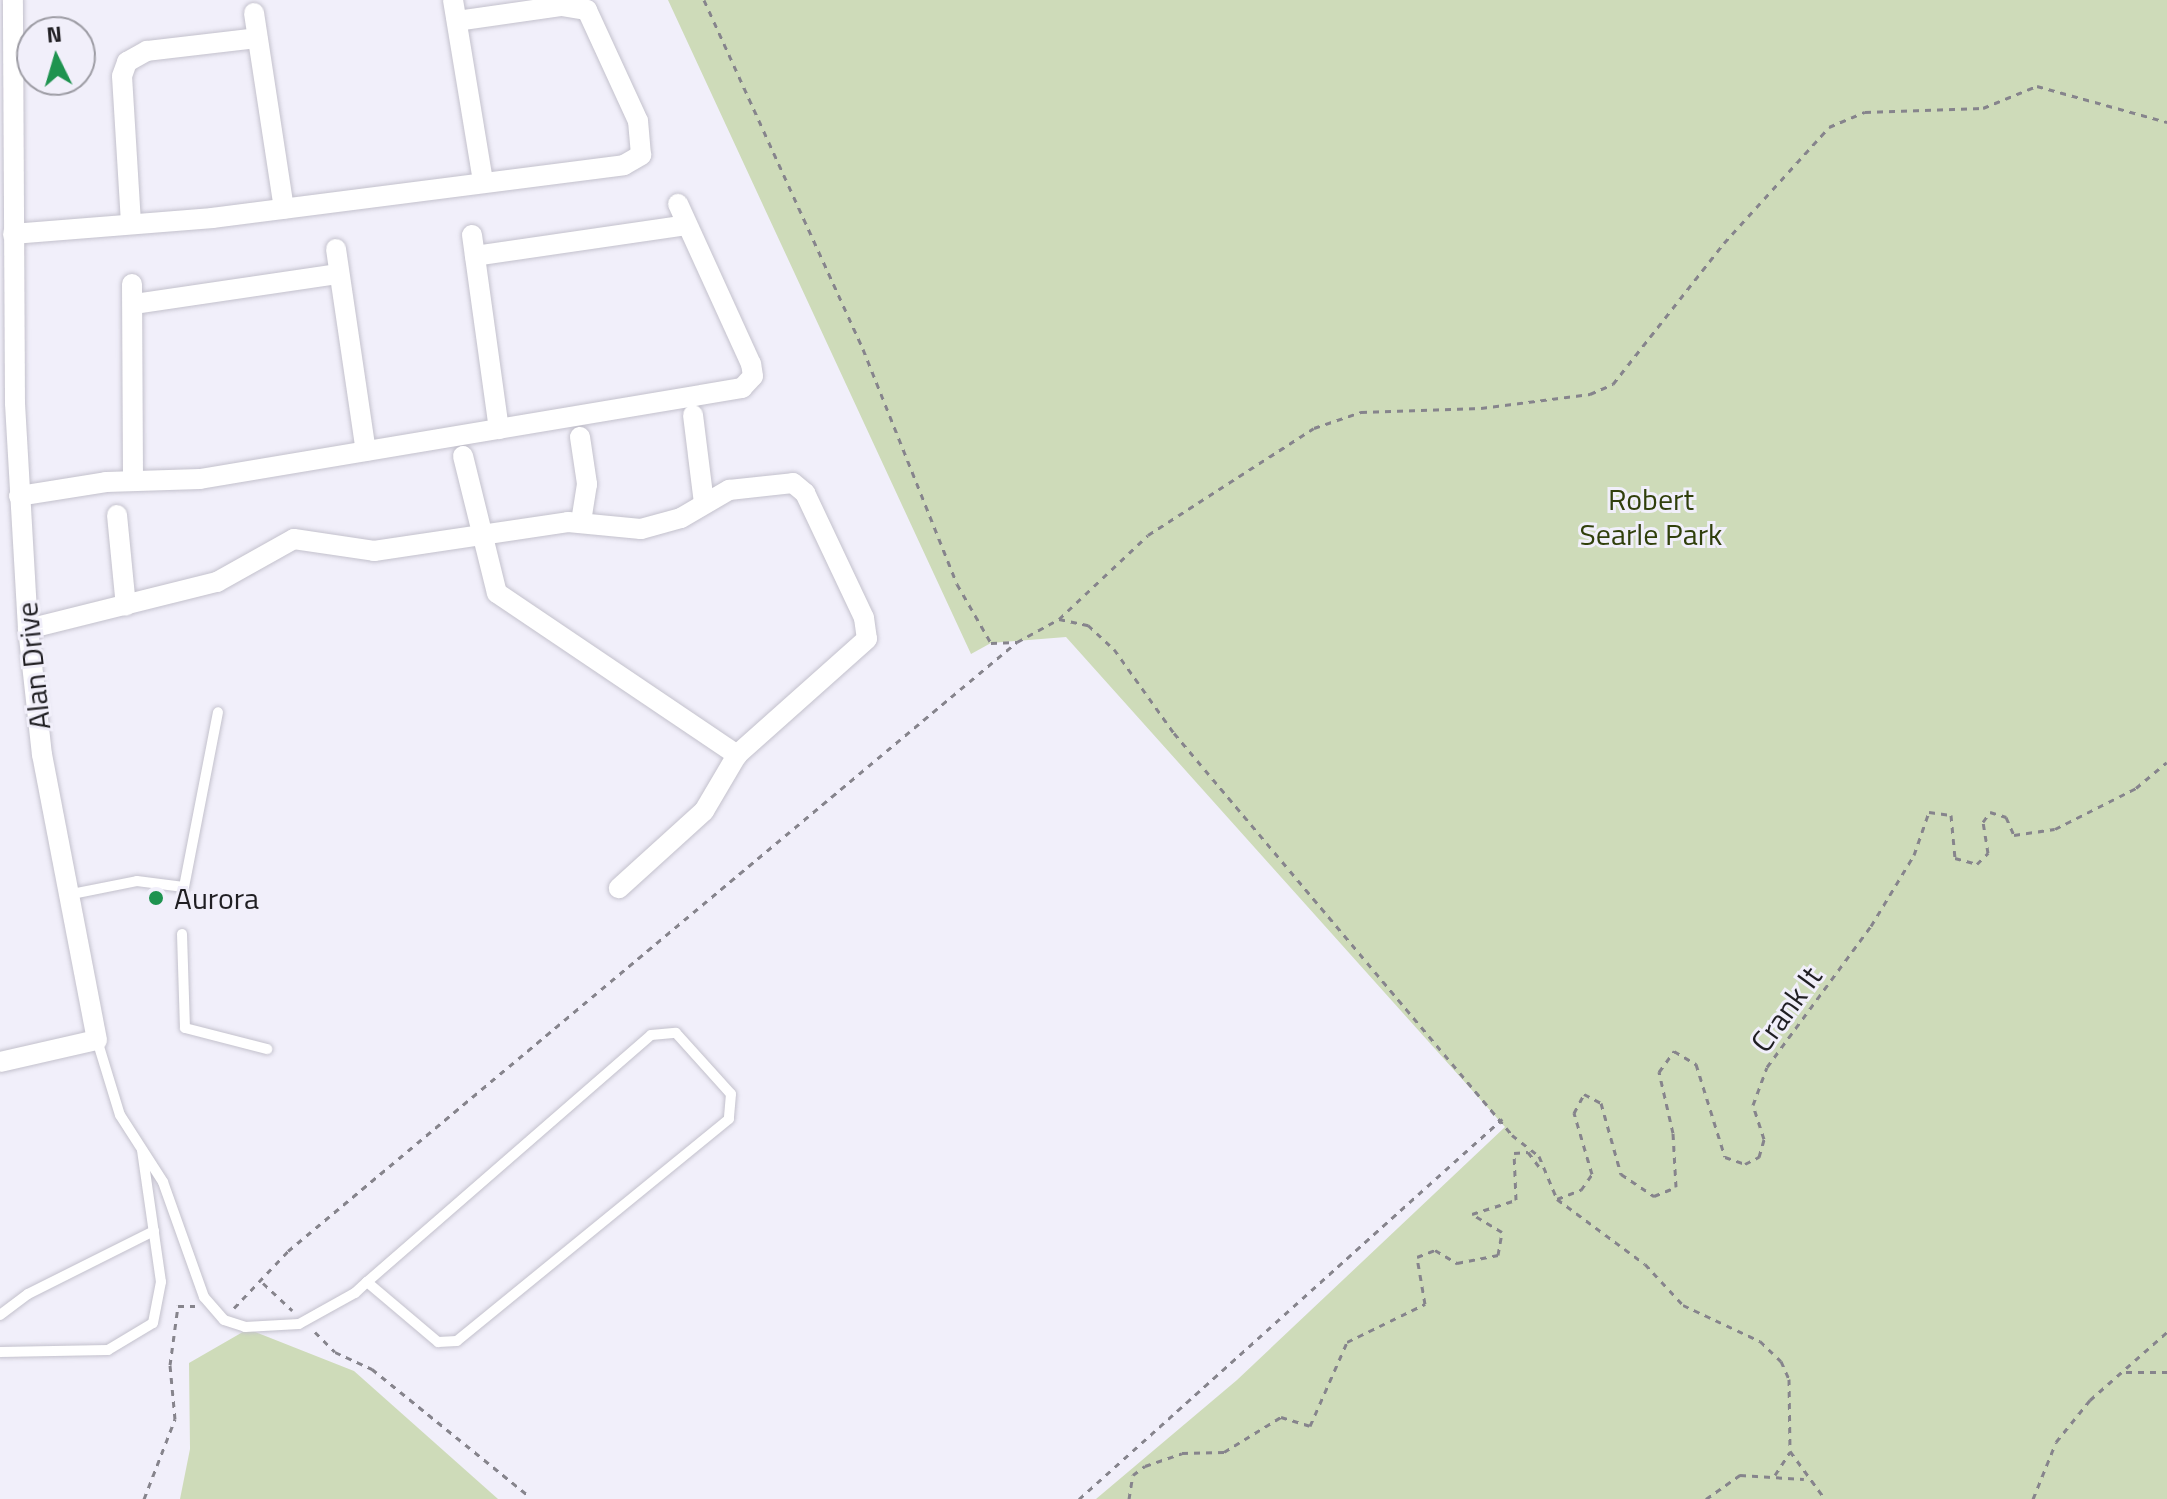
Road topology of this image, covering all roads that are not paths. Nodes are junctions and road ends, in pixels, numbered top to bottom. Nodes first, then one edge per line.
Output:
1 (13, 0) edge
2 (453, 0) edge
3 (254, 13) dead end
4 (457, 21) junction
5 (257, 38) junction
6 (483, 182) junction
7 (678, 204) dead end
8 (284, 209) junction
9 (131, 223) junction
10 (687, 225) junction
11 (9, 245) edge
12 (336, 249) dead end
13 (339, 274) junction
14 (693, 415) dead end
15 (499, 429) junction
16 (580, 437) dead end
17 (366, 451) junction
18 (463, 456) dead end
19 (133, 480) junction
20 (19, 496) junction
21 (704, 503) junction
22 (117, 515) dead end
23 (581, 522) junction
24 (477, 537) junction
25 (126, 606) junction
26 (28, 629) junction
27 (218, 712) dead end
28 (737, 755) junction
29 (619, 888) dead end
30 (67, 895) junction
31 (182, 934) dead end
32 (97, 1040) junction
33 (267, 1049) dead end
34 (0, 1062) edge
35 (141, 1148) junction
36 (154, 1231) junction
37 (367, 1282) junction
38 (0, 1315) edge
39 (0, 1352) edge

1 - 11 street, Alan Drive
2 - 4 street
3 - 5 street
4 - 6 street
4 - 6 street
5 - 8 street
5 - 9 street
6 - 8 street
7 - 10 street
8 - 9 street
9 - 11 street
10 - 15 street
10 - 15 street
11 - 20 street, Alan Drive
12 - 13 street
13 - 17 street
13 - 19 street
14 - 21 street
15 - 17 street
16 - 23 street
17 - 19 street
18 - 24 street
19 - 20 street
20 - 26 street, Alan Drive
21 - 23 street
21 - 28 street
22 - 25 street
23 - 24 street
24 - 25 street
24 - 28 street
25 - 26 street
26 - 30 street, Alan Drive
27 - 30 lane
28 - 29 street
30 - 32 street, Alan Drive
31 - 33 lane
32 - 34 street
32 - 35 lane
35 - 36 lane
35 - 37 lane
36 - 38 lane
36 - 39 lane
37 - 37 lane

